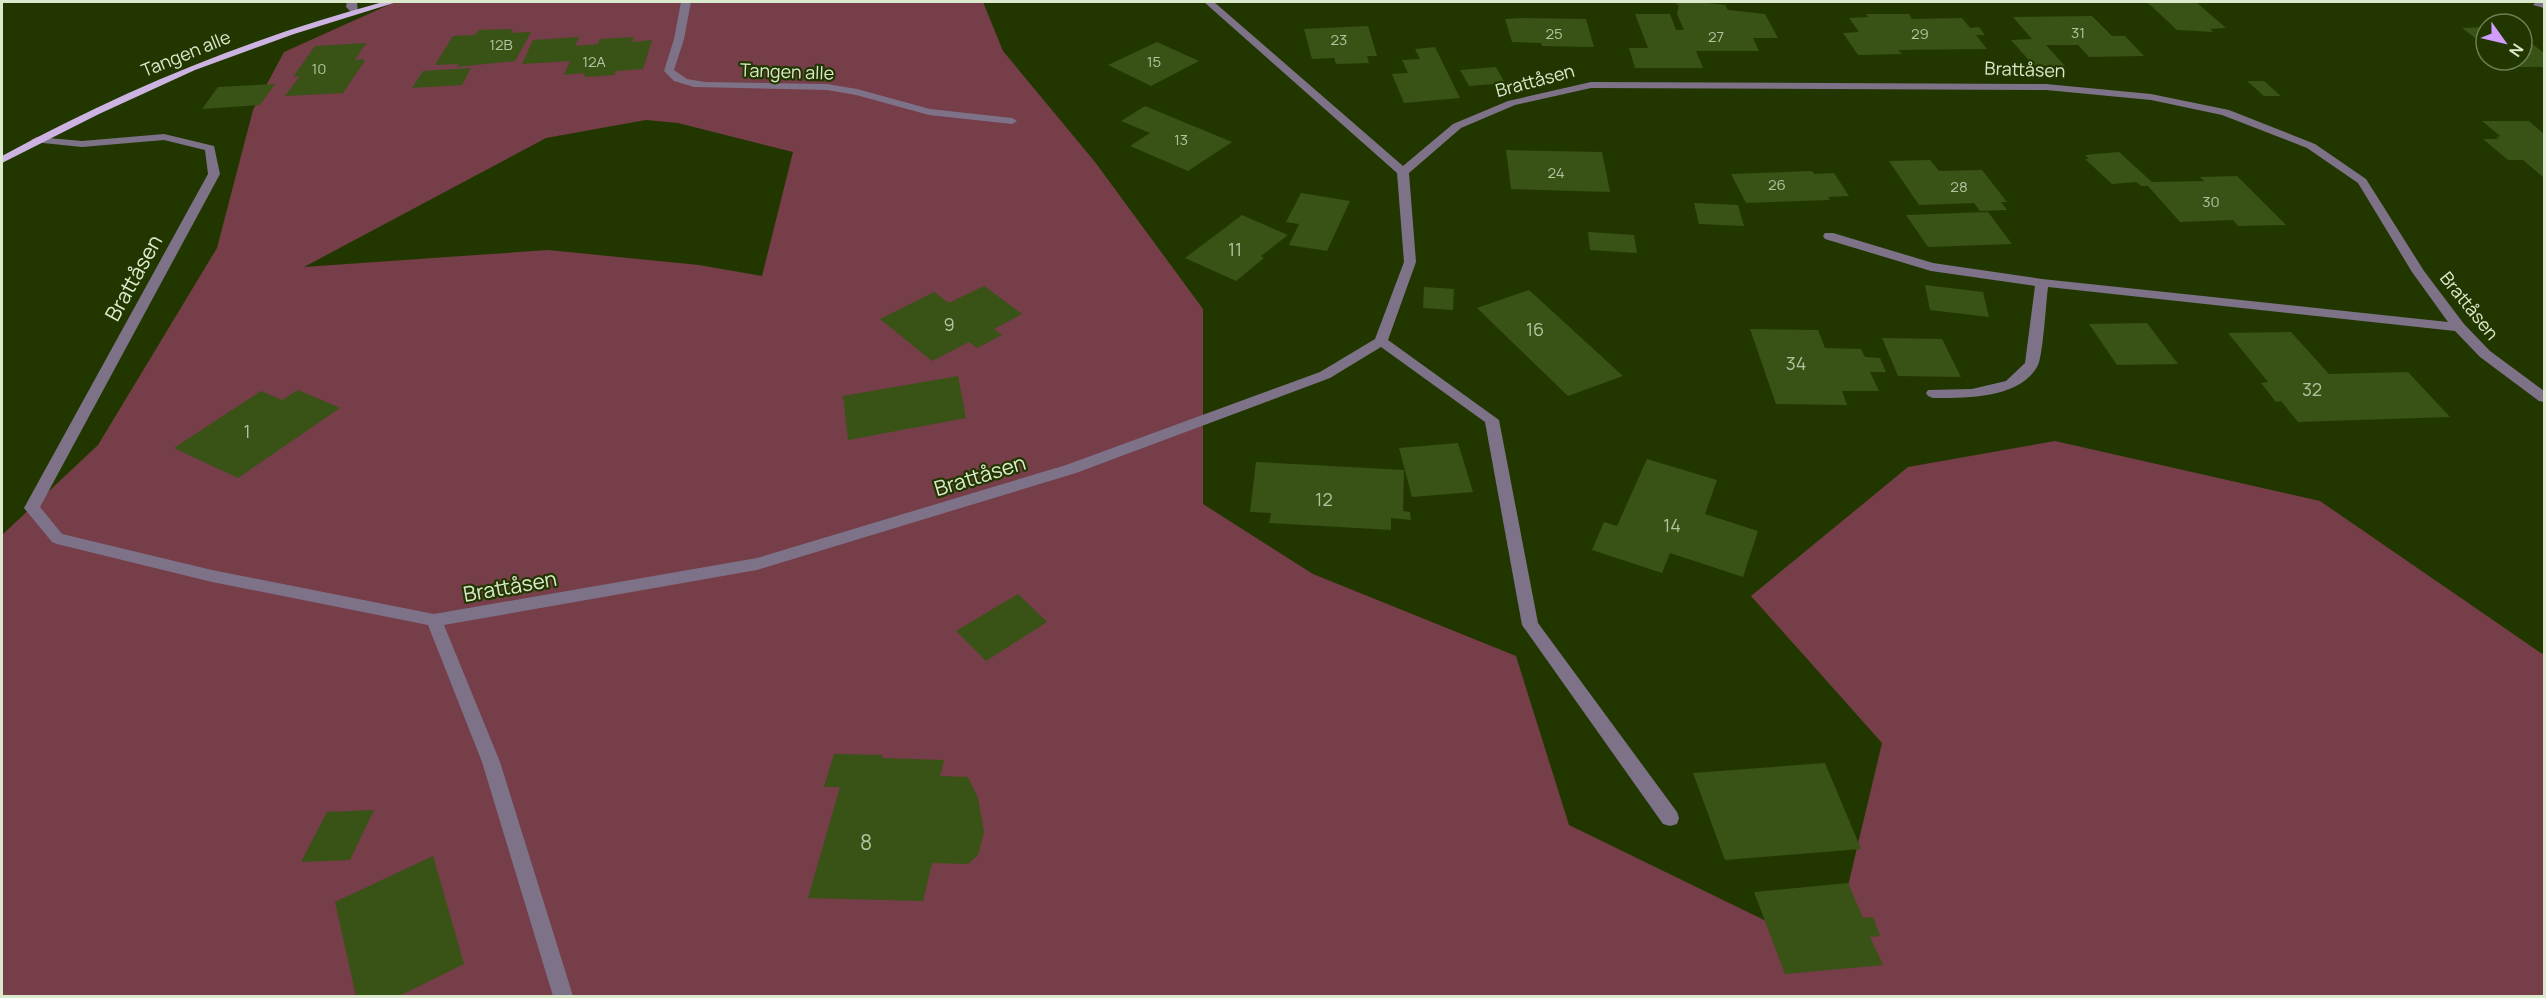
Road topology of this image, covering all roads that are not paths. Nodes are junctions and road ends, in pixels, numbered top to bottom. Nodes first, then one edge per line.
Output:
1 (392, 2) edge
2 (686, 2) edge
3 (1209, 2) edge
4 (353, 6) edge
5 (1012, 122) dead end
6 (37, 140) junction
7 (2, 160) edge
8 (1403, 171) junction
9 (1829, 236) dead end
10 (2042, 283) junction
11 (2459, 327) junction
12 (1381, 341) junction
13 (1933, 393) dead end
14 (2544, 398) edge
15 (434, 620) junction
16 (1670, 818) dead end
17 (563, 996) edge

1 - 4 main road, Tangen alle
2 - 5 street, Tangen alle
3 - 8 street
4 - 6 main road, Tangen alle
6 - 7 main road, Tangen alle
6 - 15 street, Brattåsen
8 - 11 street, Brattåsen
8 - 12 street
9 - 10 street
10 - 11 street
10 - 13 street
11 - 14 street, Brattåsen
12 - 15 street, Brattåsen
12 - 16 street
15 - 17 street

